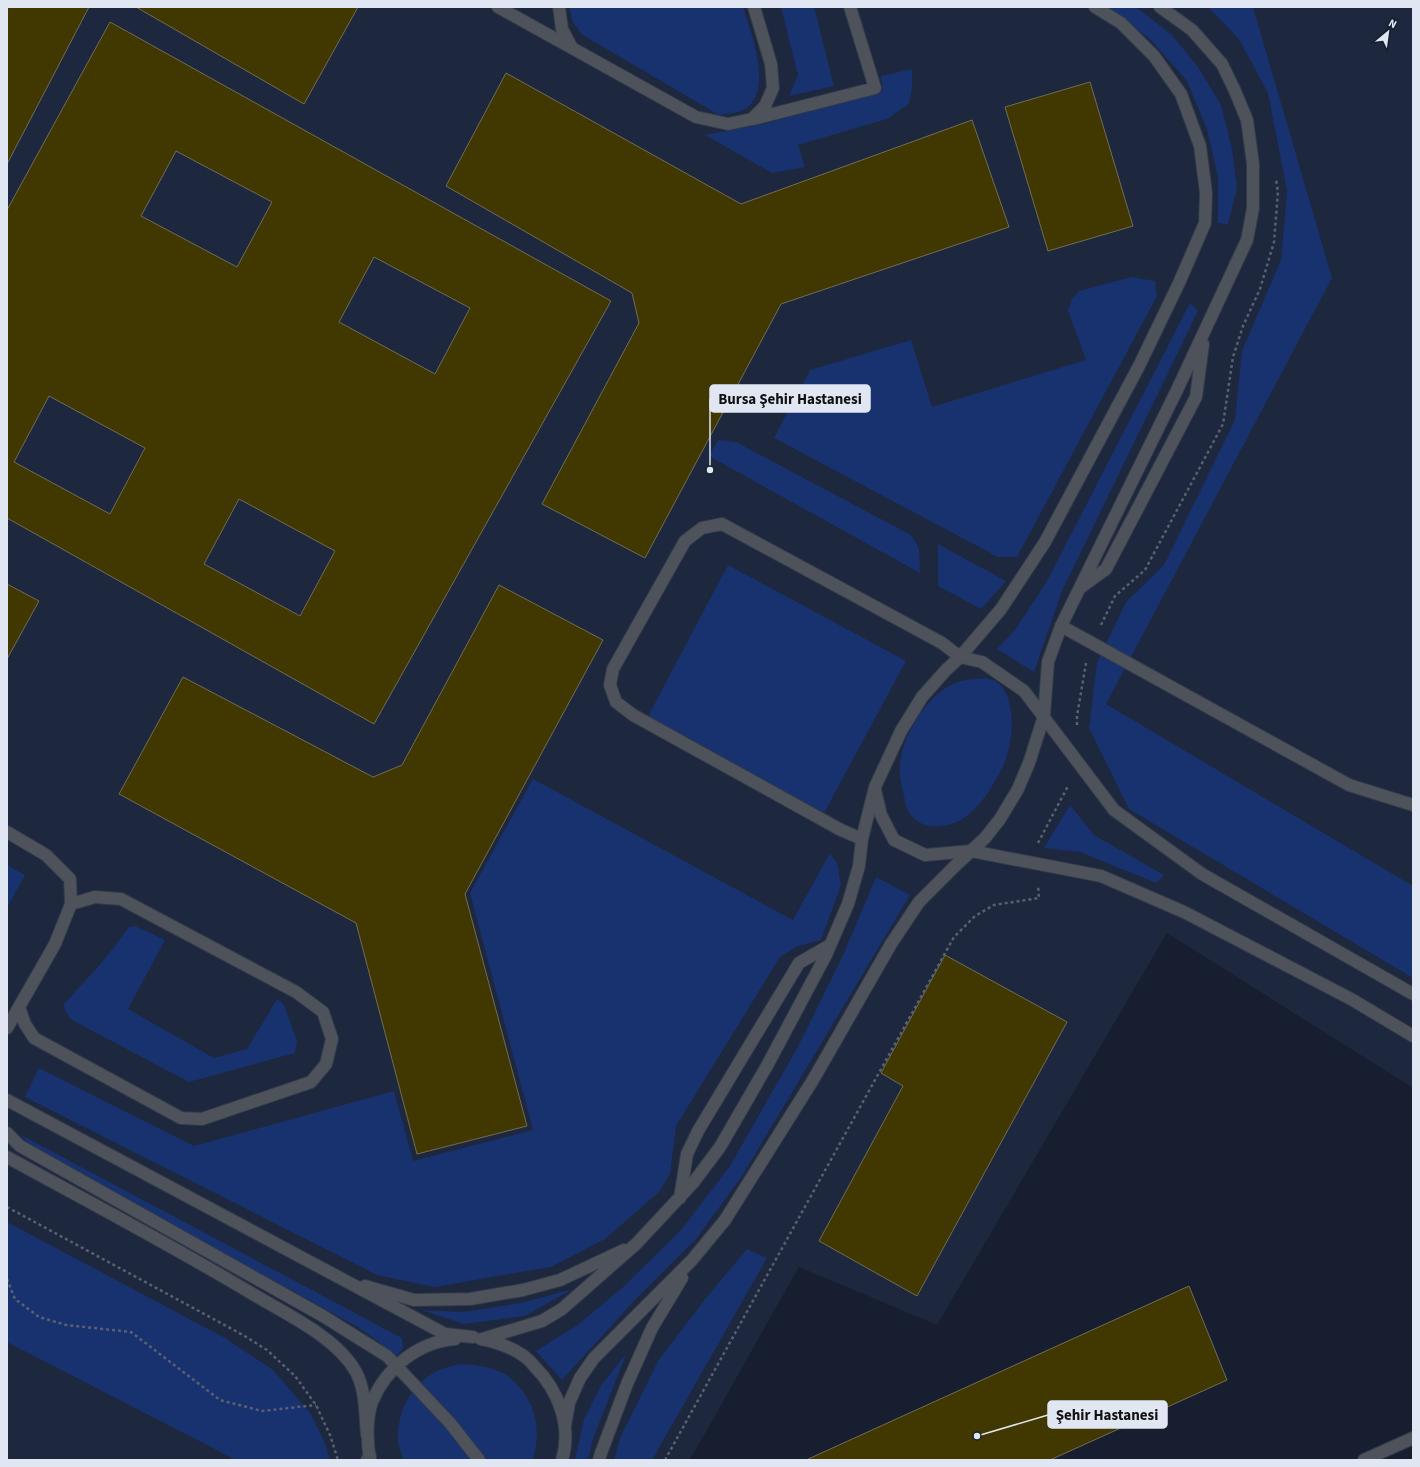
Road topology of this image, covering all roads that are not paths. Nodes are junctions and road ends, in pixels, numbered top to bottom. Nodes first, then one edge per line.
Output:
1 (498, 7) edge
2 (559, 7) edge
3 (754, 7) edge
4 (850, 7) edge
5 (1095, 7) edge
6 (1160, 7) edge
7 (572, 48) junction
8 (752, 119) junction
9 (1204, 332) junction
10 (1079, 588) junction
11 (1060, 626) junction
12 (960, 657) junction
13 (1044, 716) junction
14 (875, 787) junction
15 (1413, 805) edge
16 (7, 832) edge
17 (862, 839) junction
18 (971, 850) junction
19 (71, 904) junction
20 (830, 945) junction
21 (1413, 994) edge
22 (19, 1007) junction
23 (7, 1028) edge
24 (1413, 1036) edge
25 (7, 1100) edge
26 (7, 1133) edge
27 (7, 1157) edge
28 (680, 1198) junction
29 (636, 1244) junction
30 (692, 1260) junction
31 (342, 1278) junction
32 (478, 1338) junction
33 (397, 1366) junction
34 (565, 1426) junction
35 (367, 1435) junction
36 (1413, 1438) edge
37 (369, 1459) edge
38 (479, 1460) edge
39 (562, 1460) edge
40 (599, 1460) edge
41 (1364, 1460) edge

1 - 7 street
2 - 7 street
3 - 8 street
4 - 8 street
5 - 12 street
6 - 9 street
7 - 8 street
9 - 10 street
9 - 10 street
10 - 11 street
11 - 13 street
11 - 15 street
12 - 13 street
12 - 14 street
12 - 17 street
13 - 18 street
13 - 21 street
14 - 17 street
14 - 18 street
16 - 19 street
17 - 20 street
18 - 24 street
18 - 30 street
19 - 22 street
19 - 22 street
20 - 28 street
20 - 28 street
22 - 23 street
25 - 31 street
26 - 33 street
27 - 35 street
28 - 29 street
29 - 31 street
29 - 32 street
30 - 34 street
30 - 40 street
31 - 32 street
32 - 33 street
32 - 34 street
33 - 35 street
33 - 38 street
34 - 39 street
35 - 37 street
36 - 41 street

